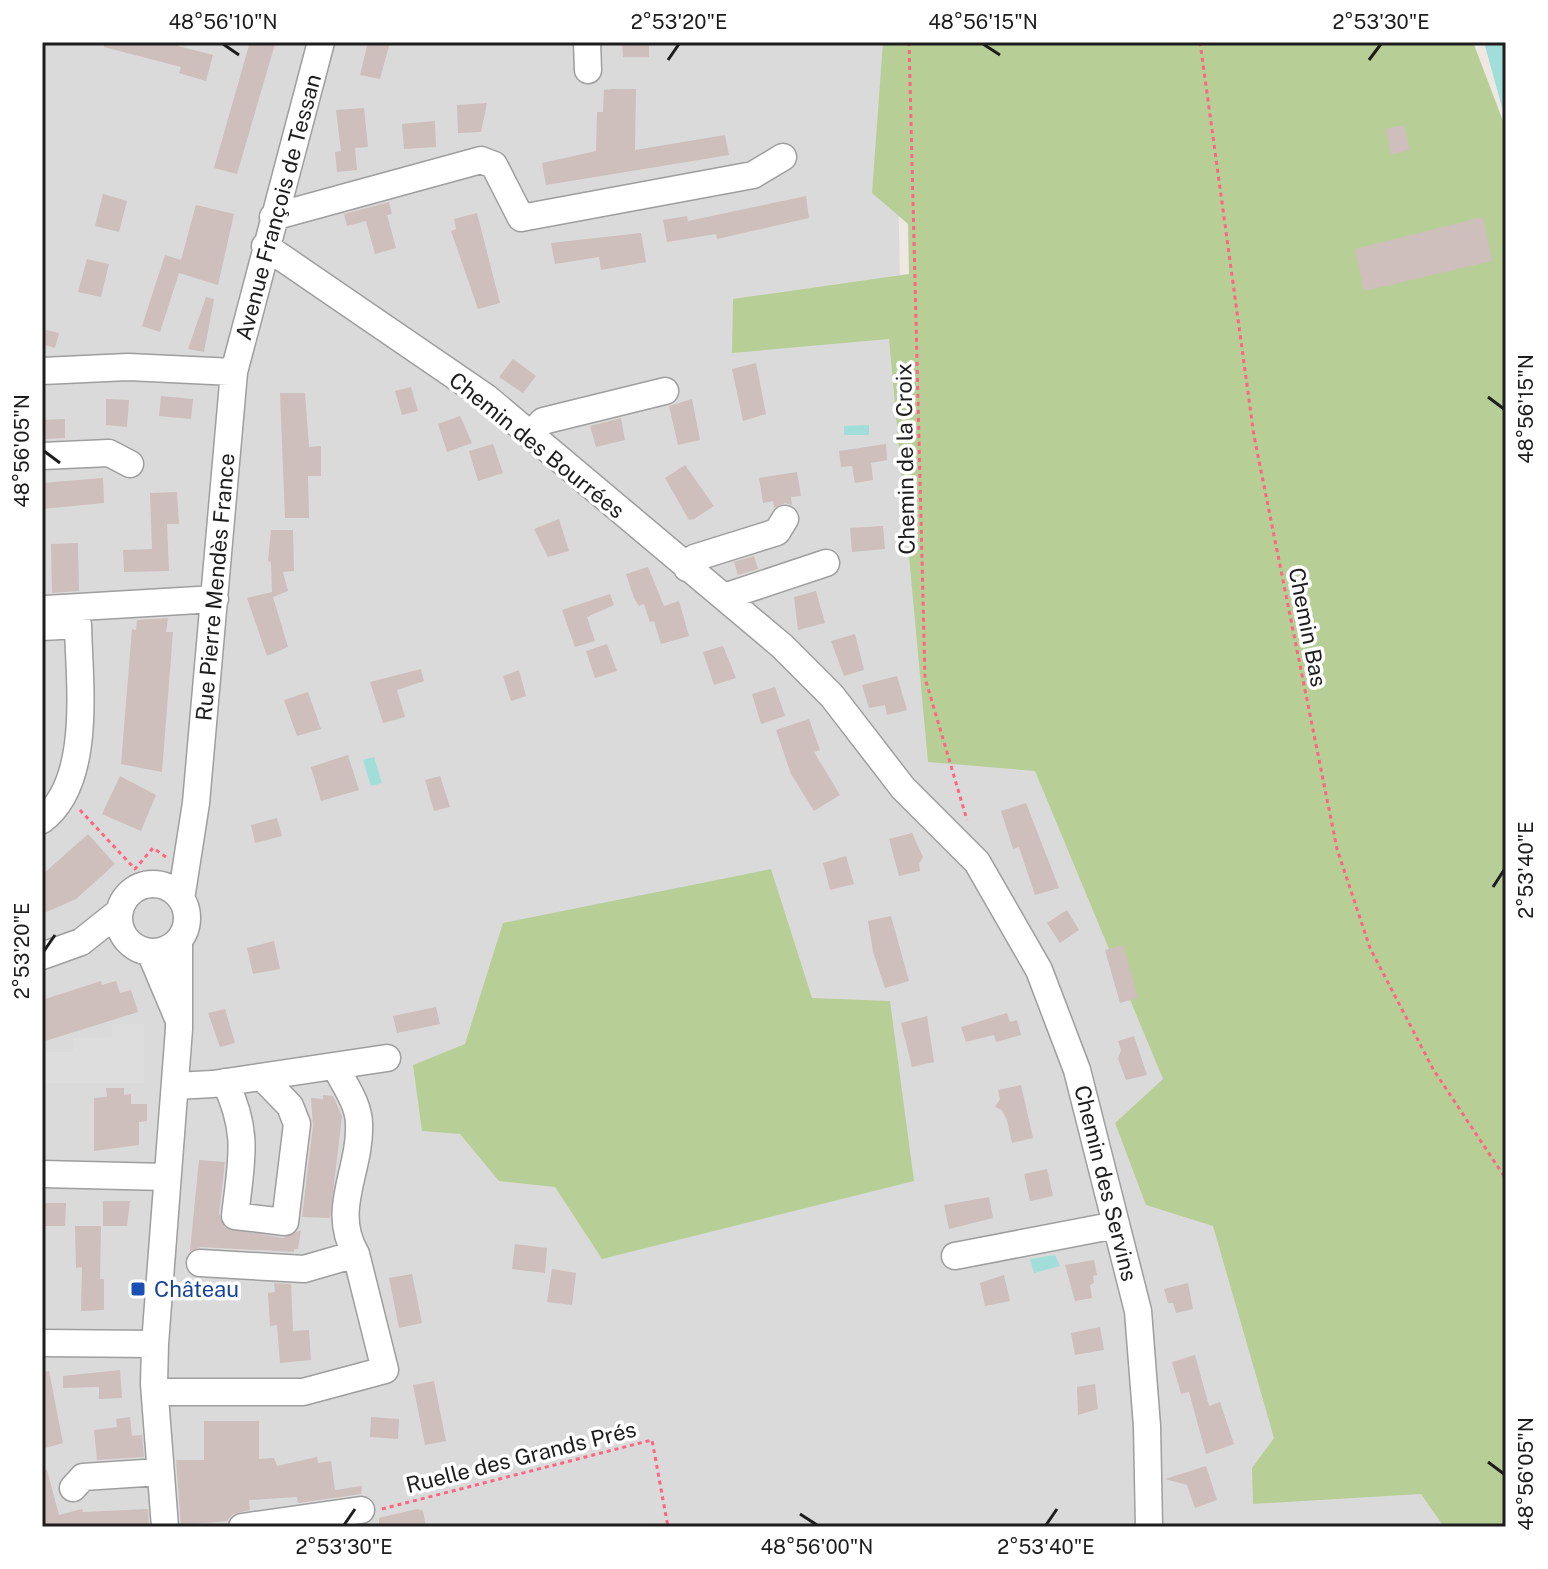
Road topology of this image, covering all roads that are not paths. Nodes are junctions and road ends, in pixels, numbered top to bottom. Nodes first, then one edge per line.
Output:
1 (321, 42) edge
2 (587, 42) edge
3 (588, 70) dead end
4 (783, 157) dead end
5 (273, 217) junction
6 (265, 246) junction
7 (42, 371) edge
8 (234, 372) junction
9 (665, 391) dead end
10 (530, 435) junction
11 (42, 456) edge
12 (130, 464) dead end
13 (785, 519) dead end
14 (826, 563) dead end
15 (687, 568) junction
16 (724, 597) junction
17 (215, 599) junction
18 (42, 609) edge
19 (42, 627) edge
20 (196, 803) junction
21 (50, 811) edge
22 (977, 862) joint
23 (150, 885) junction
24 (181, 899) junction
25 (120, 911) junction
26 (179, 941) junction
27 (81, 942) junction
28 (141, 949) junction
29 (42, 956) edge
30 (179, 1019) junction
31 (387, 1058) dead end
32 (335, 1066) junction
33 (262, 1077) junction
34 (225, 1082) junction
35 (175, 1086) junction
36 (42, 1174) edge
37 (166, 1177) junction
38 (1116, 1225) junction
39 (356, 1254) junction
40 (955, 1256) dead end
41 (200, 1263) dead end
42 (42, 1343) edge
43 (155, 1344) junction
44 (155, 1392) junction
45 (160, 1472) junction
46 (73, 1488) dead end
47 (368, 1511) road end
48 (165, 1527) edge
49 (242, 1527) edge
50 (1149, 1527) edge

1 - 5 street, Avenue François de Tessan
2 - 3 street
4 - 5 street
5 - 6 street, Avenue François de Tessan
6 - 8 street, Avenue François de Tessan
6 - 10 street, Chemin des Bourrées
7 - 8 street
8 - 17 street, Rue Pierre Mendès France
9 - 10 street
10 - 15 street, Chemin des Bourrées
11 - 12 street
13 - 15 street
14 - 16 street
15 - 16 street, Chemin des Bourrées
16 - 22 street, Chemin des Bourrées
17 - 18 street
17 - 20 street, Rue Pierre Mendès France
19 - 21 street
20 - 23 street, Rue Pierre Mendès France
20 - 24 street, Rue Pierre Mendès France
22 - 38 street, Chemin des Servins
23 - 24 street
23 - 25 street
24 - 26 street
25 - 27 street
25 - 28 street
26 - 28 street
26 - 30 street
27 - 28 street
27 - 29 street
28 - 30 street
30 - 35 street
31 - 32 street
32 - 33 street
32 - 39 street
33 - 34 street
33 - 34 street
34 - 35 street
35 - 37 street
36 - 37 street
37 - 43 street
38 - 40 street
38 - 50 street, Chemin des Servins
39 - 41 street
39 - 44 street
42 - 43 street
43 - 44 street
44 - 45 street
45 - 46 street
45 - 48 street
47 - 49 street

